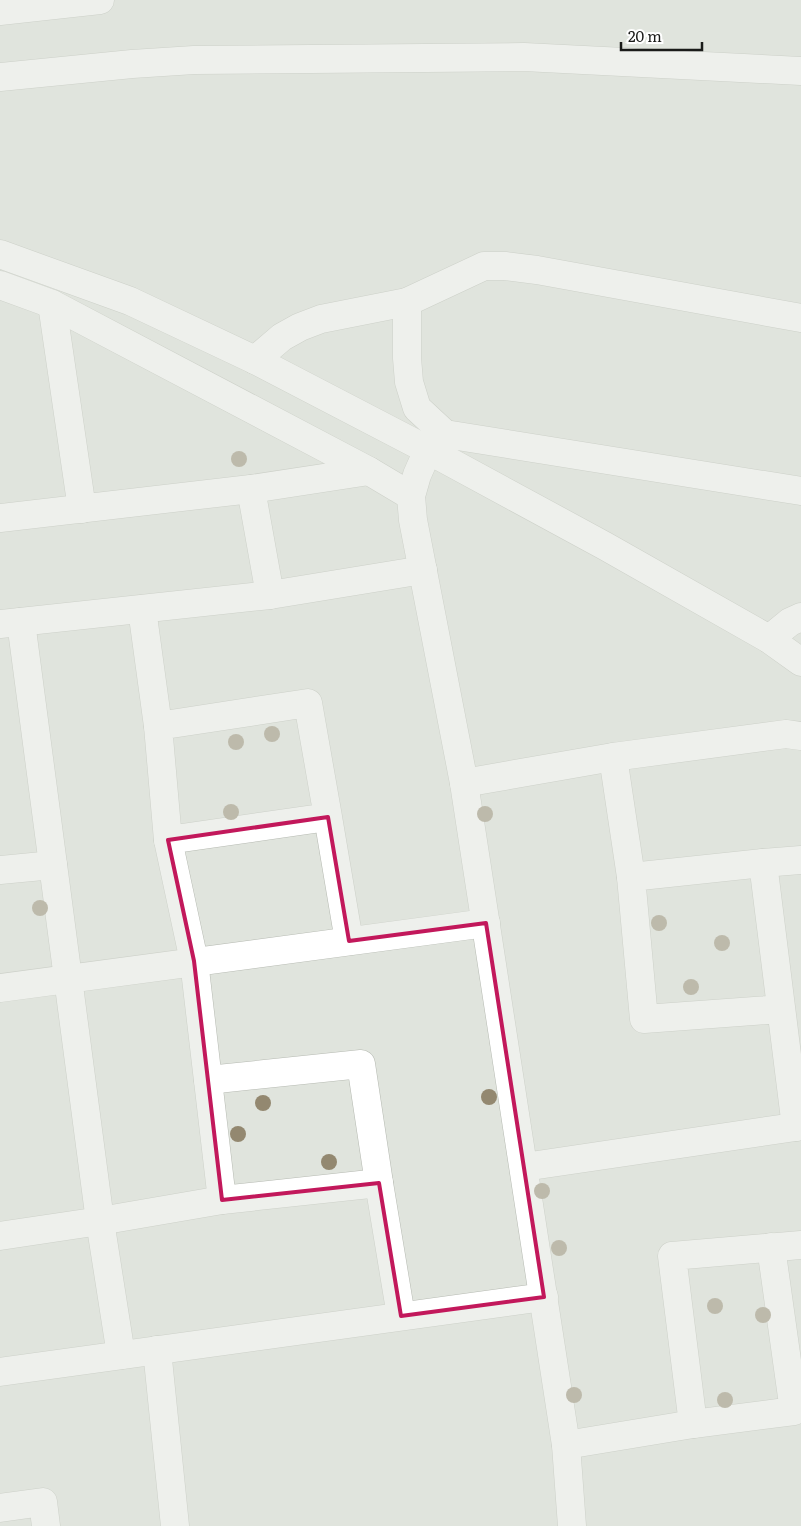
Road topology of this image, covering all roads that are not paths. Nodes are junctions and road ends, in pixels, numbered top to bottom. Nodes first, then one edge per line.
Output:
1 (100, 0) edge
2 (0, 11) edge
3 (801, 71) edge
4 (0, 77) edge
5 (0, 254) edge
6 (0, 285) edge
7 (406, 302) junction
8 (52, 304) junction
9 (801, 318) edge
10 (255, 360) junction
11 (437, 442) junction
12 (369, 471) junction
13 (250, 490) junction
14 (801, 491) edge
15 (411, 496) junction
16 (82, 509) junction
17 (0, 518) edge
18 (423, 570) junction
19 (270, 595) junction
20 (142, 608) junction
21 (801, 617) edge
22 (11, 623) edge
23 (769, 639) junction
24 (801, 662) edge
25 (158, 726) junction
26 (801, 736) edge
27 (613, 757) junction
28 (464, 783) junction
29 (328, 817) junction
30 (168, 840) junction
31 (801, 860) edge
32 (762, 863) junction
33 (54, 865) junction
34 (0, 870) edge
35 (631, 877) junction
36 (486, 923) junction
37 (349, 941) junction
38 (194, 961) junction
39 (68, 978) junction
40 (0, 988) edge
41 (781, 1009) junction
42 (208, 1080) junction
43 (798, 1127) edge
44 (524, 1167) junction
45 (379, 1183) junction
46 (222, 1200) junction
47 (100, 1221) junction
48 (0, 1236) edge
49 (801, 1245) edge
50 (771, 1247) junction
51 (544, 1296) junction
52 (401, 1316) junction
53 (157, 1350) junction
54 (121, 1355) junction
55 (0, 1372) edge
56 (797, 1411) edge
57 (693, 1424) junction
58 (566, 1445) junction
59 (0, 1508) edge
60 (46, 1526) edge
61 (175, 1526) edge
62 (572, 1526) edge

1 - 2 street
3 - 4 street
5 - 10 street
6 - 8 street
7 - 9 street
7 - 10 street
7 - 11 street
8 - 12 street
8 - 16 street
10 - 11 street
11 - 14 street
11 - 15 street
11 - 23 street
12 - 13 street
12 - 15 street
13 - 16 street
13 - 19 street
15 - 18 street
16 - 17 street
18 - 19 street
18 - 28 street
19 - 20 street
20 - 22 street
20 - 25 street
21 - 23 street
22 - 33 street
23 - 24 street
25 - 29 street
25 - 30 street
26 - 27 street
27 - 28 street
27 - 35 street
28 - 36 street
29 - 30 street
29 - 37 street
30 - 38 street
31 - 32 street
32 - 35 street
32 - 41 street
33 - 34 street
33 - 39 street
35 - 41 street
36 - 37 street
36 - 44 street
37 - 38 street
38 - 39 street
38 - 42 street
39 - 40 street
39 - 47 street
41 - 43 street
42 - 45 street
42 - 46 street
43 - 44 street
44 - 51 street
45 - 46 street
45 - 52 street
46 - 47 street
47 - 48 street
47 - 54 street
49 - 50 street
50 - 56 street
50 - 57 street
51 - 52 street
51 - 58 street
52 - 53 street
53 - 54 street
53 - 61 street
54 - 55 street
56 - 57 street
57 - 58 street
58 - 62 street
59 - 60 street

